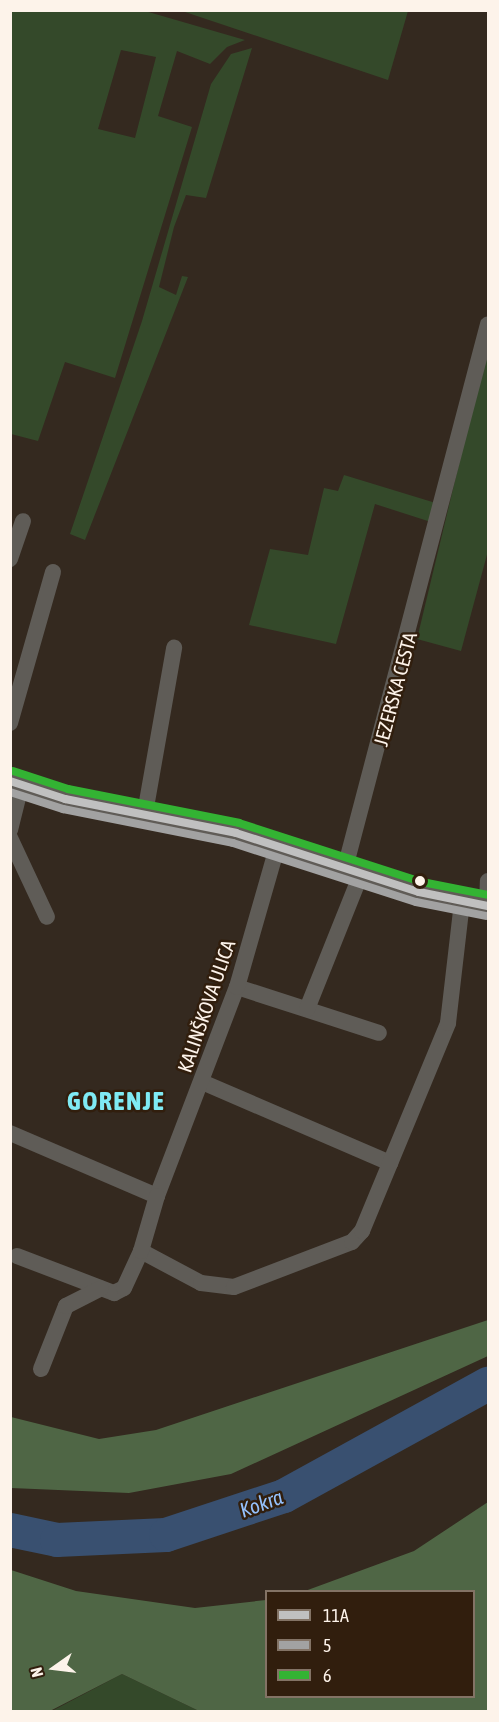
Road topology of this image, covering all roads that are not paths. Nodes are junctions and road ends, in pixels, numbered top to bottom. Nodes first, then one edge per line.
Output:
1 (489, 324) edge
2 (23, 521) dead end
3 (10, 559) edge
4 (53, 572) dead end
5 (174, 648) dead end
6 (10, 723) edge
7 (16, 784) edge
8 (146, 813) junction
9 (10, 830) edge
10 (10, 838) edge
11 (278, 844) junction
12 (353, 871) junction
13 (489, 880) edge
14 (462, 902) junction
15 (488, 906) edge
16 (47, 917) dead end
17 (237, 987) junction
18 (307, 1009) junction
19 (379, 1033) dead end
20 (202, 1082) junction
21 (10, 1133) edge
22 (390, 1163) junction
23 (157, 1196) junction
24 (141, 1251) junction
25 (17, 1256) dead end
26 (101, 1288) junction
27 (41, 1369) dead end

1 - 12 street, JEZERSKA CESTA
2 - 3 street
4 - 6 street
5 - 8 street
7 - 8 street
7 - 9 street
8 - 11 street
10 - 16 street
11 - 12 street
11 - 17 street, KALINŠKOVA ULICA
12 - 14 street
12 - 18 street, JEZERSKA CESTA
13 - 15 street
14 - 15 street
14 - 22 street
17 - 18 street
17 - 20 street, KALINŠKOVA ULICA
18 - 19 street
20 - 22 street
20 - 23 street, KALINŠKOVA ULICA
21 - 23 street
22 - 24 street
23 - 24 street, KALINŠKOVA ULICA
24 - 26 street, KALINŠKOVA ULICA
25 - 26 street
26 - 27 street

